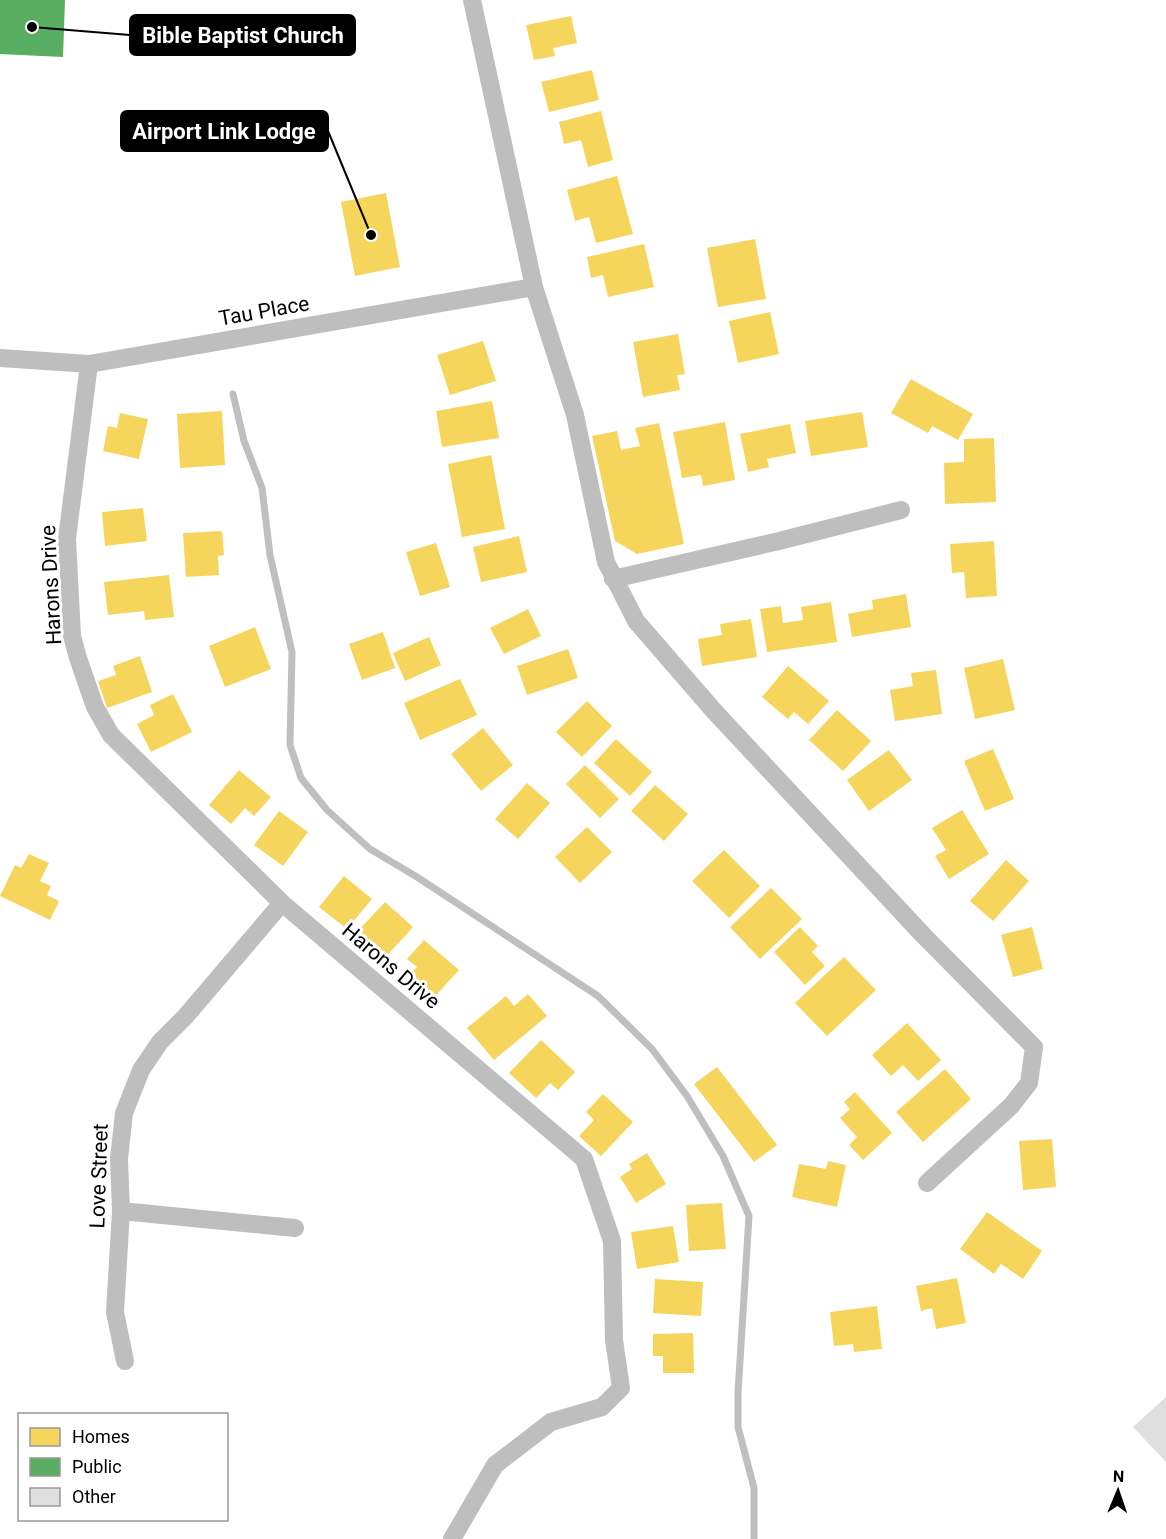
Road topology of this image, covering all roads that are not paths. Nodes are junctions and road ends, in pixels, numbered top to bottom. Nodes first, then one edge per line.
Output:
1 (472, 0) edge
2 (534, 287) junction
3 (0, 358) edge
4 (89, 364) junction
5 (901, 510) dead end
6 (613, 579) junction
7 (282, 903) junction
8 (927, 1183) dead end
9 (121, 1211) junction
10 (295, 1228) dead end
11 (125, 1361) dead end
12 (452, 1539) edge

1 - 2 street
2 - 4 street, Tau Place
2 - 6 street
3 - 4 street, Tau Place
4 - 7 street, Harons Drive
5 - 6 street
6 - 8 street
7 - 9 street, Love Street
7 - 12 street, Harons Drive
9 - 10 street
9 - 11 street, Love Street

